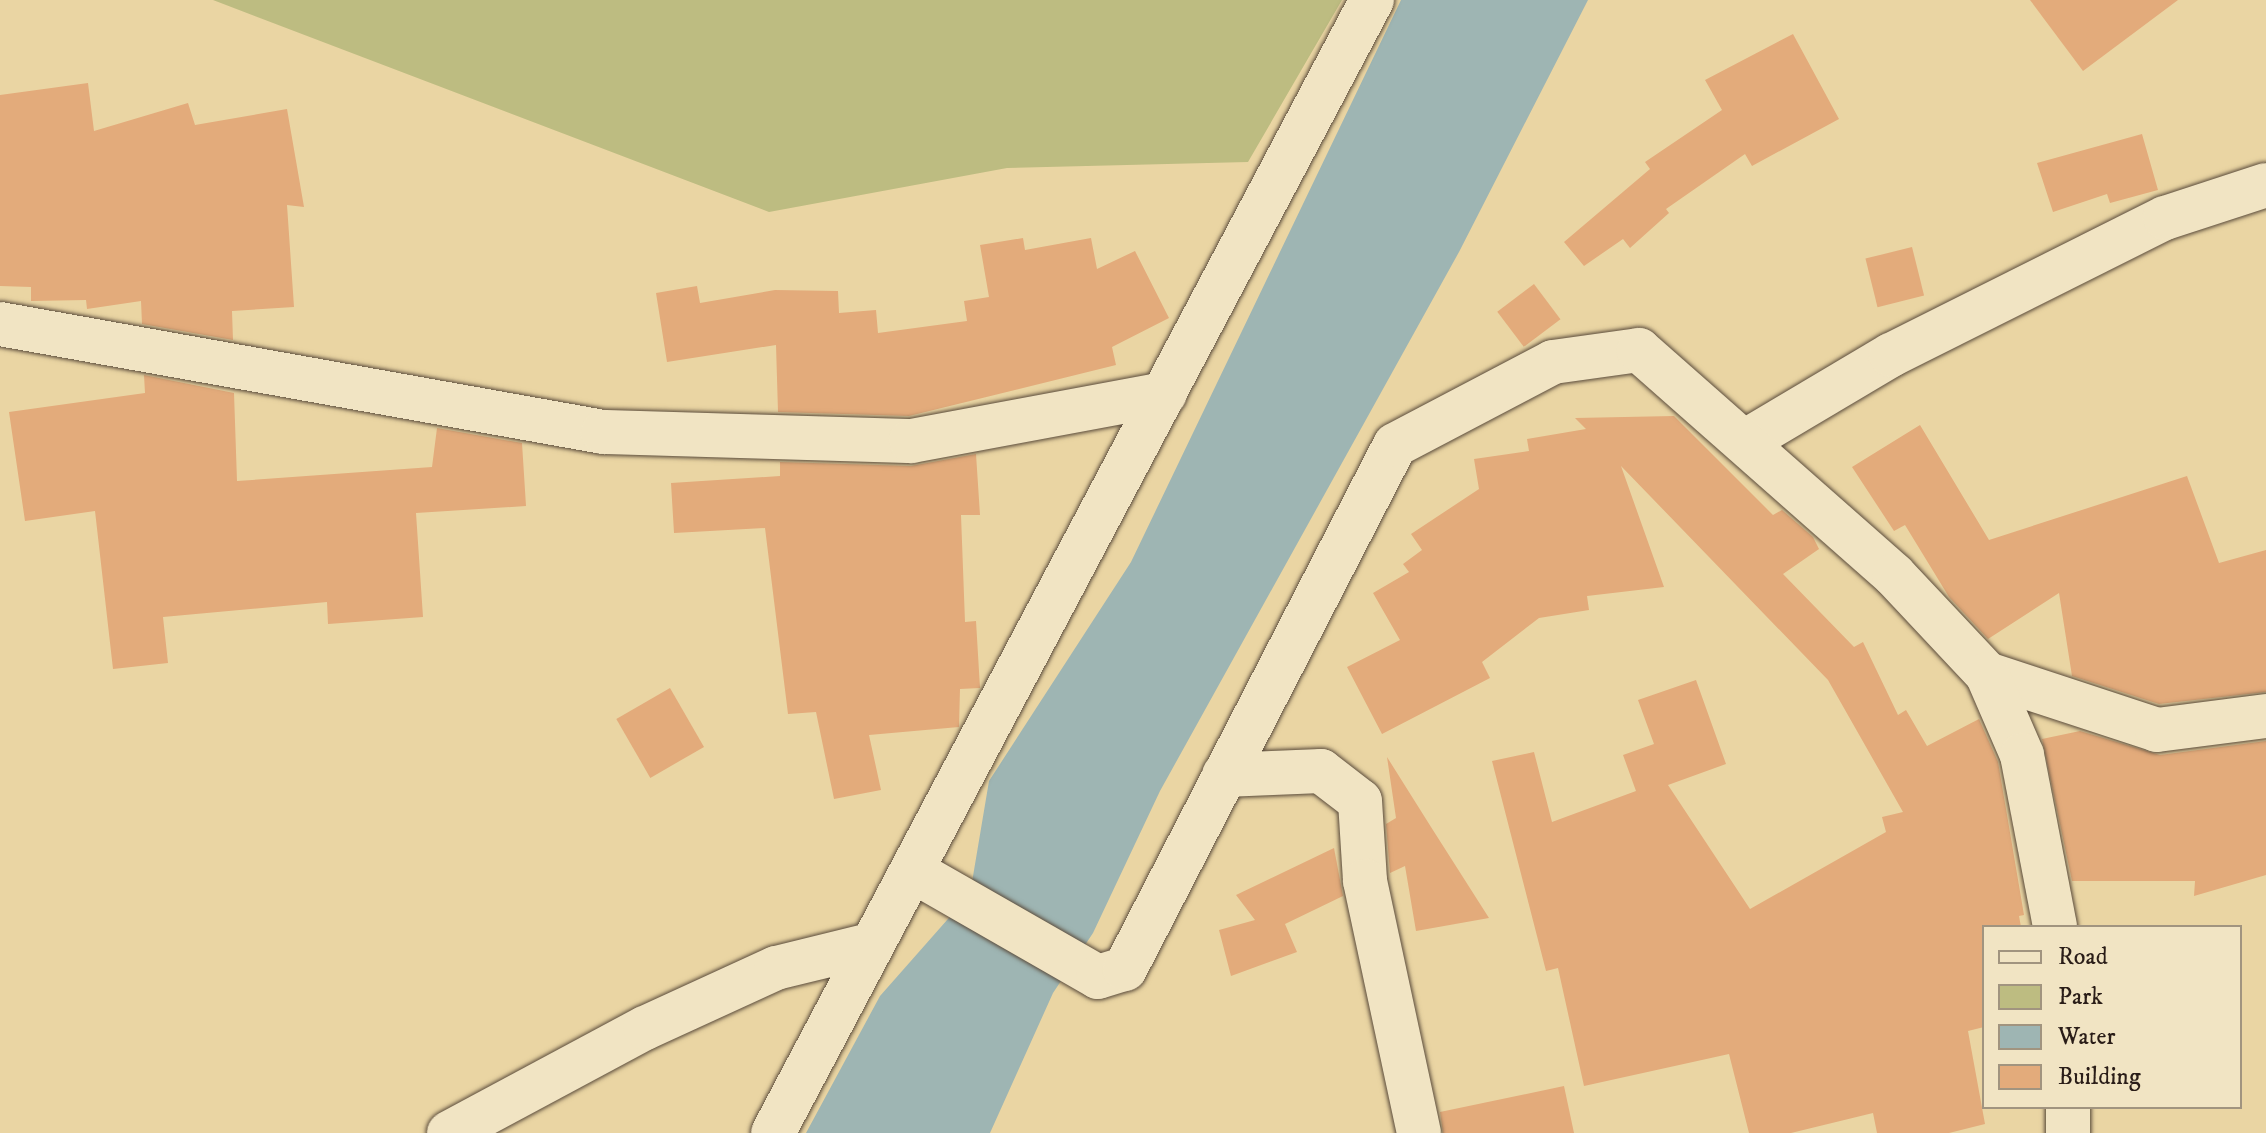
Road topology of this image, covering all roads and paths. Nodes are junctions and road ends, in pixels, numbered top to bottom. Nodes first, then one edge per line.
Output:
1 (1372, 0) edge
2 (2266, 185) edge
3 (0, 324) edge
4 (1165, 394) junction
5 (1746, 441) junction
6 (1987, 674) junction
7 (2266, 716) edge
8 (1224, 775) junction
9 (913, 871) junction
10 (2055, 925) edge
11 (866, 946) junction
12 (2068, 1109) edge
13 (449, 1133) edge
14 (773, 1133) edge
15 (1419, 1133) edge
16 (2068, 1133) edge

1 - 4 street
2 - 5 street
3 - 4 street
4 - 9 street
5 - 6 street
5 - 8 street
6 - 7 street
6 - 10 street
8 - 9 street
8 - 15 street
9 - 11 street
11 - 13 street
11 - 14 street
12 - 16 street

